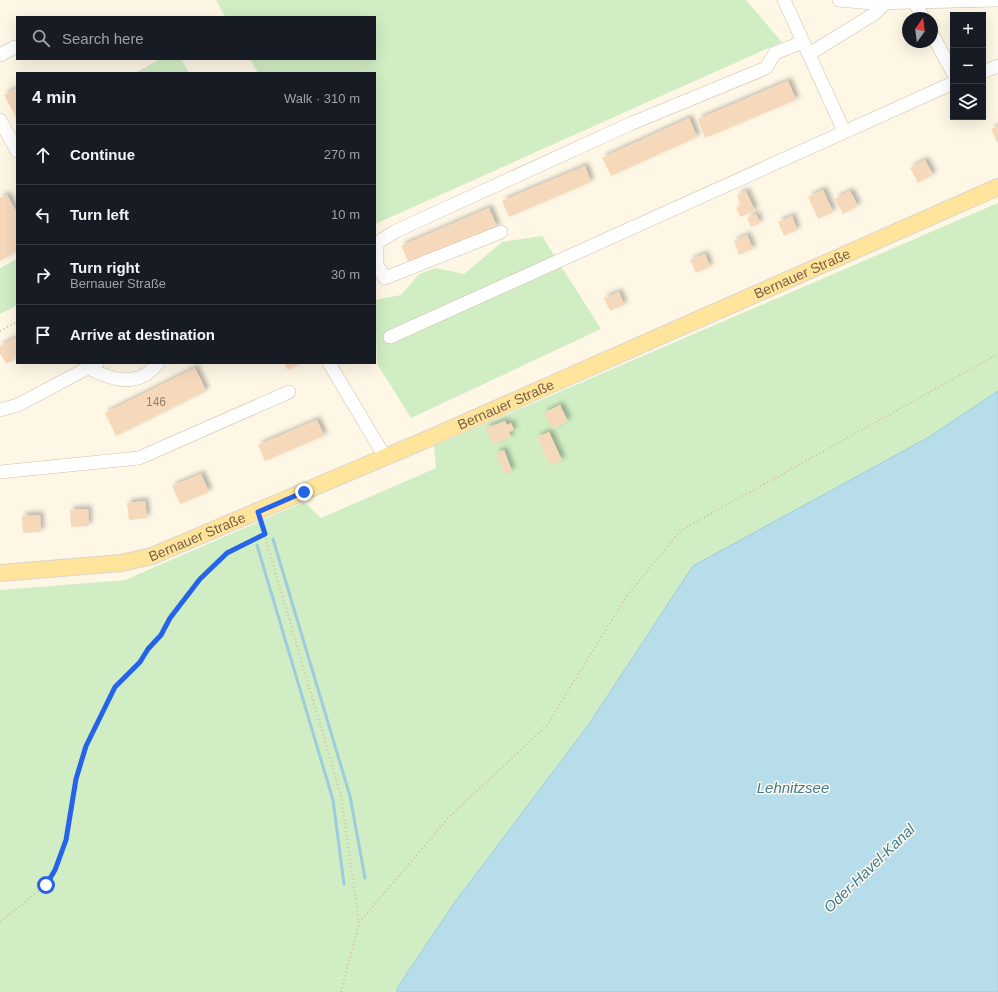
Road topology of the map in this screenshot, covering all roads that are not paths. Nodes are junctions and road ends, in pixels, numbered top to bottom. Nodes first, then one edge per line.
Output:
1 (784, 0) edge
2 (839, 0) edge
3 (998, 0) edge
4 (871, 1) edge
5 (914, 1) junction
6 (886, 2) junction
7 (920, 12) edge
8 (803, 42) junction
9 (938, 45) edge
10 (15, 47) dead end
11 (809, 54) junction
12 (0, 55) edge
13 (998, 66) edge
14 (950, 67) edge
15 (986, 71) edge
16 (951, 84) edge
17 (0, 120) edge
18 (844, 131) junction
19 (16, 148) edge
20 (998, 187) edge
21 (501, 232) dead end
22 (390, 337) dead end
23 (157, 364) edge
24 (330, 364) edge
25 (92, 365) edge
26 (289, 392) dead end
27 (0, 410) edge
28 (385, 457) junction
29 (0, 472) edge
30 (0, 573) edge

1 - 8 lane
2 - 4 lane
3 - 5 lane
4 - 6 lane
5 - 6 lane
5 - 7 lane
6 - 11 lane
8 - 11 lane
8 - 21 lane
9 - 14 lane
10 - 12 lane
11 - 18 lane
13 - 15 lane
16 - 18 lane
17 - 19 lane
18 - 22 lane
20 - 28 main road, Bernauer Straße
23 - 25 lane
24 - 28 lane
25 - 27 lane
26 - 29 lane
28 - 30 main road, Bernauer Straße

